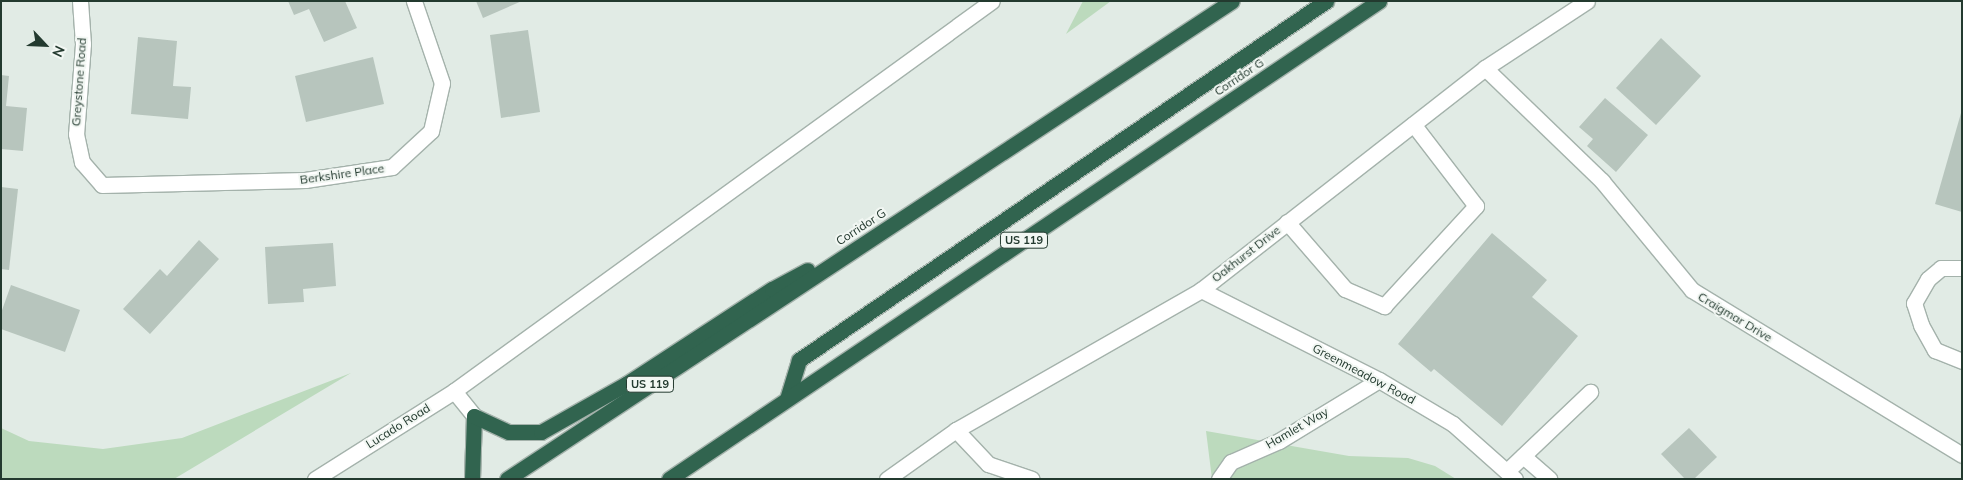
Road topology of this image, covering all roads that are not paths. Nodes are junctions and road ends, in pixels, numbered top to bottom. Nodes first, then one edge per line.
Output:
1 (80, 1) edge
2 (414, 1) edge
3 (992, 1) edge
4 (1232, 1) edge
5 (1326, 1) edge
6 (1379, 1) edge
7 (1587, 1) edge
8 (1485, 68) junction
9 (1413, 124) junction
10 (102, 185) joint
11 (1287, 222) junction
12 (890, 226) junction
13 (1962, 268) edge
14 (1200, 290) junction
15 (1962, 361) edge
16 (1379, 380) junction
17 (454, 391) junction
18 (1590, 392) dead end
19 (787, 399) junction
20 (474, 416) junction
21 (956, 430) junction
22 (1962, 455) edge
23 (1523, 456) junction
24 (1511, 475) edge
25 (315, 479) edge
26 (472, 479) edge
27 (507, 479) edge
28 (668, 479) edge
29 (887, 479) edge
30 (1032, 479) edge
31 (1219, 479) edge
32 (1549, 479) edge

1 - 10 street, Greystone Road
2 - 10 street, Berkshire Place
3 - 17 street, Lucado Road
4 - 12 highway, Corridor G / US 119
5 - 19 highway
6 - 19 highway, Corridor G / US 119
7 - 8 street, Oakhurst Drive
8 - 9 street, Oakhurst Drive
8 - 22 street, Craigmar Drive
9 - 11 street, Oakhurst Drive
9 - 11 street
11 - 14 street, Oakhurst Drive
12 - 20 highway
12 - 27 highway, Corridor G / US 119
13 - 15 street
14 - 16 street, Greenmeadow Road
14 - 21 street, Oakhurst Drive
16 - 24 street, Greenmeadow Road
16 - 31 street, Hamlet Way
17 - 20 street
17 - 25 street, Lucado Road
18 - 23 street
19 - 28 highway, Corridor G / US 119
20 - 26 highway
21 - 29 street, Oakhurst Drive
21 - 30 street
23 - 24 street
23 - 32 street

